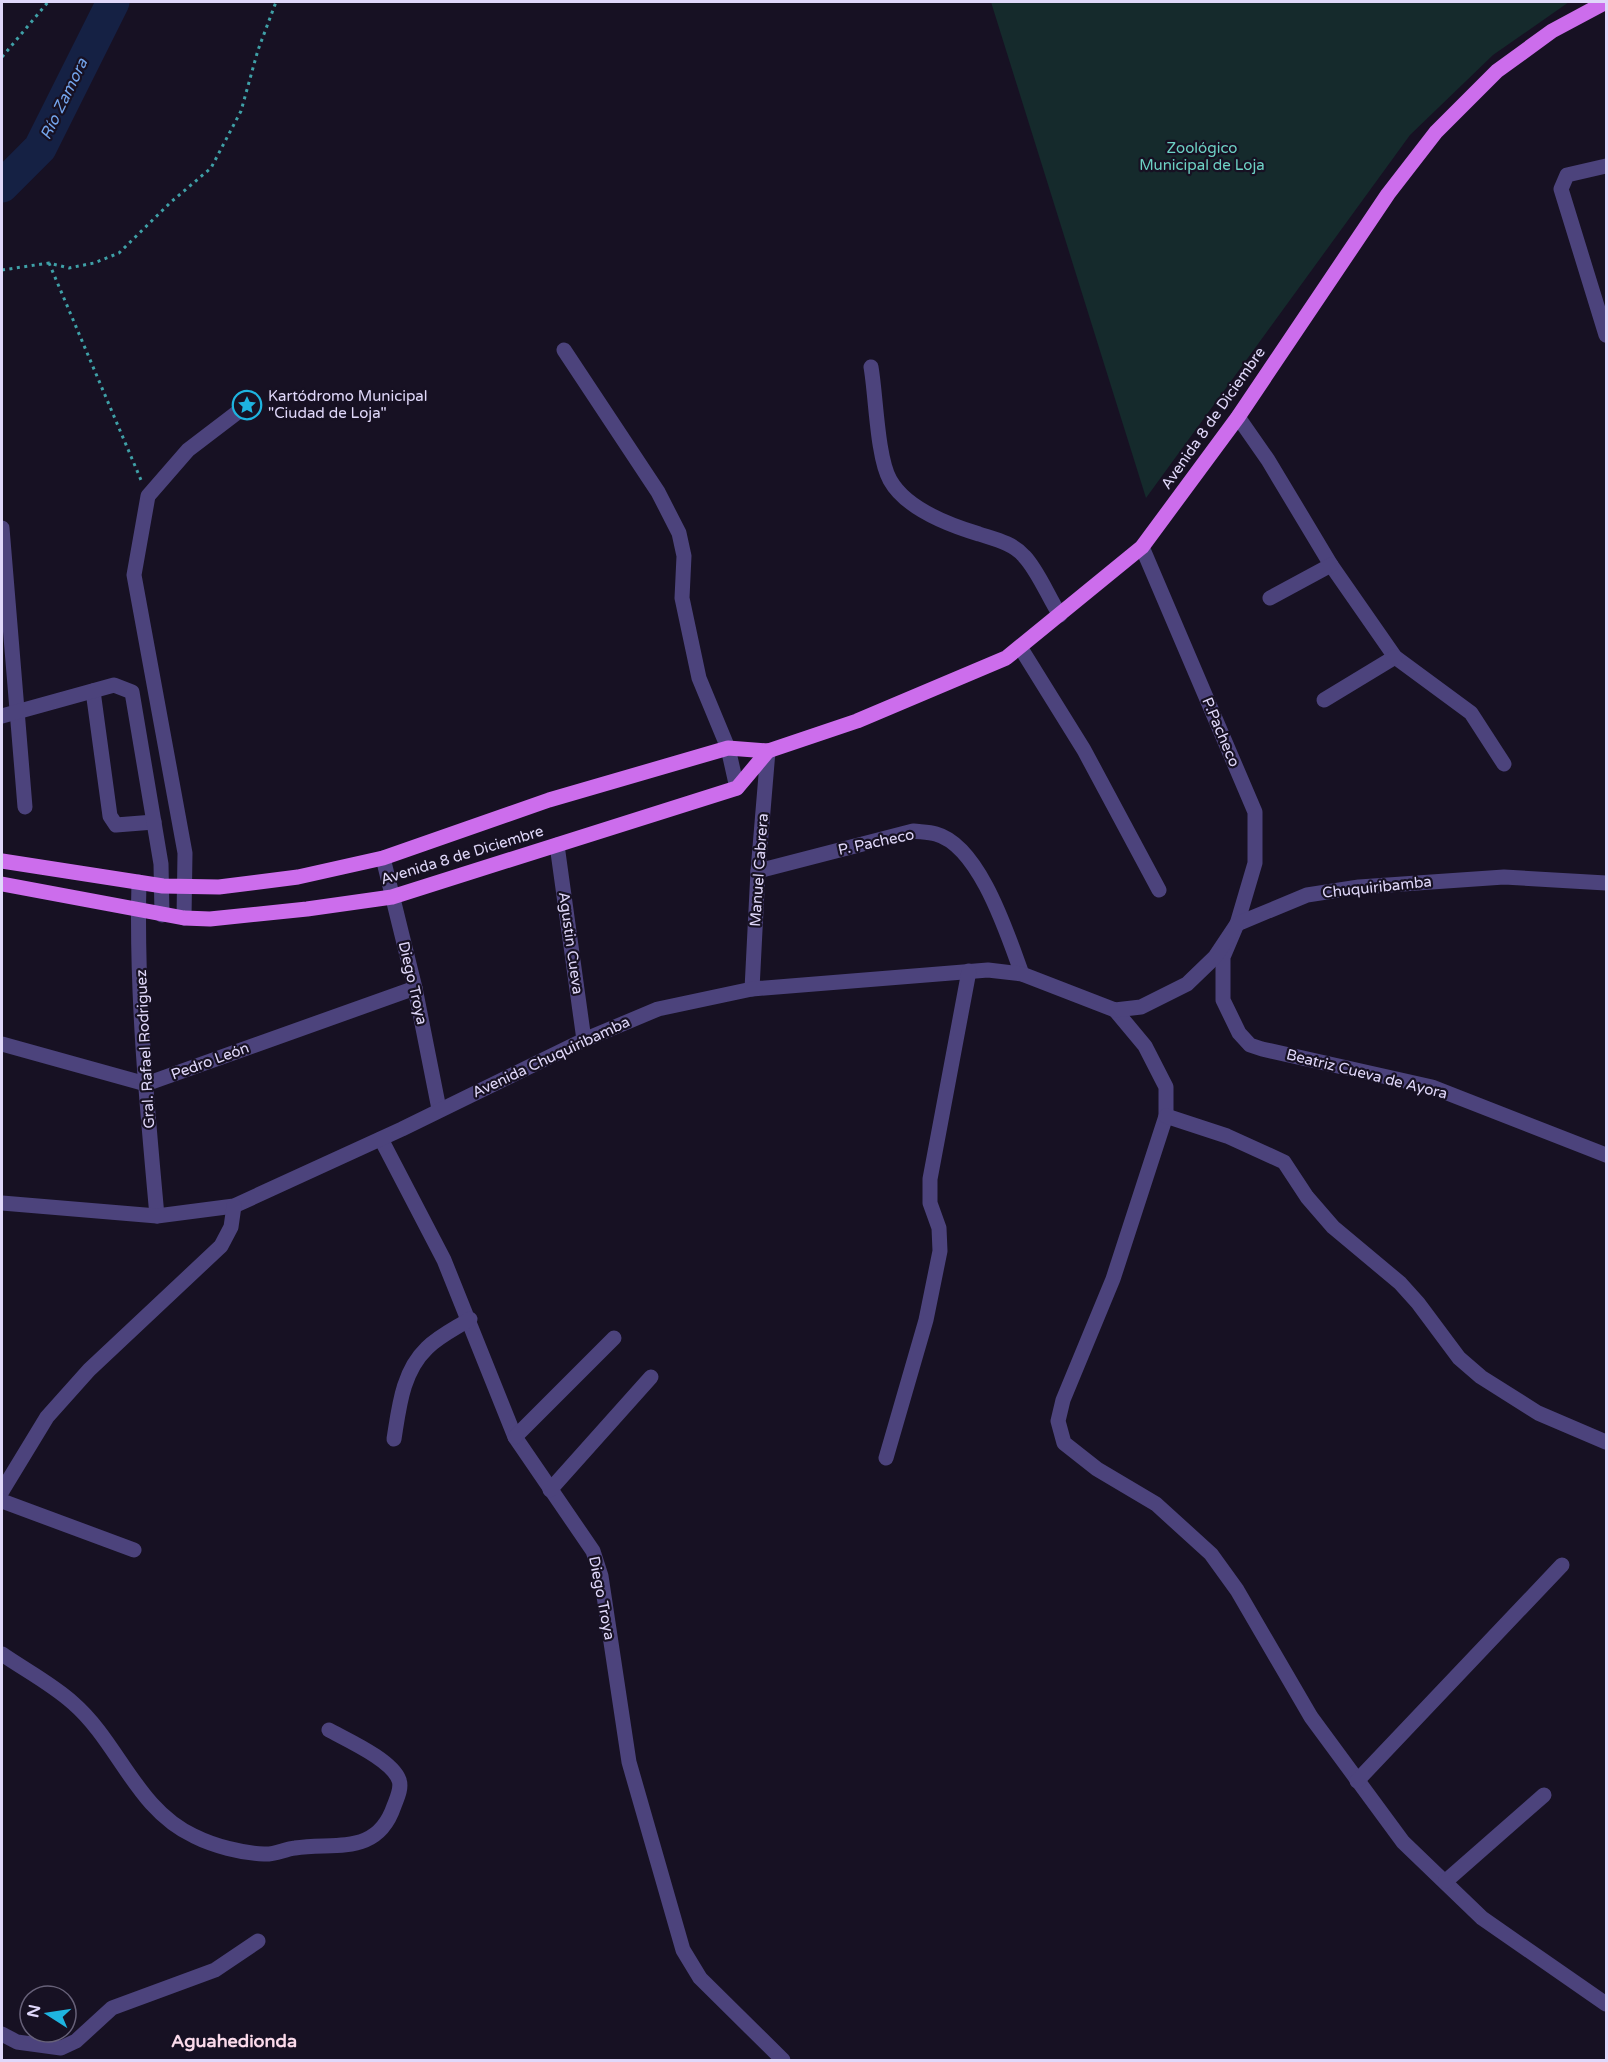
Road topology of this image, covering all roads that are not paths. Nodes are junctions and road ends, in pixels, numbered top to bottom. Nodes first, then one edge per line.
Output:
1 (1606, 2) edge
2 (1606, 166) edge
3 (1606, 335) edge
4 (564, 351) dead end
5 (871, 367) dead end
6 (247, 405) dead end
7 (1238, 417) junction
8 (2, 528) edge
9 (1142, 547) junction
10 (1331, 565) junction
11 (1270, 598) dead end
12 (1060, 615) junction
13 (1020, 646) junction
14 (1395, 657) junction
15 (93, 691) junction
16 (1324, 700) dead end
17 (9, 715) edge
18 (728, 748) junction
19 (768, 751) junction
20 (1504, 764) dead end
21 (737, 788) junction
22 (25, 807) dead end
23 (154, 822) junction
24 (558, 845) junction
25 (383, 858) junction
26 (2, 861) edge
27 (758, 871) junction
28 (139, 882) junction
29 (1606, 883) edge
30 (2, 884) edge
31 (163, 885) junction
32 (185, 886) junction
33 (1160, 890) dead end
34 (392, 897) junction
35 (138, 911) junction
36 (162, 915) junction
37 (184, 918) junction
38 (1237, 924) junction
39 (969, 971) junction
40 (1022, 974) junction
41 (415, 988) junction
42 (752, 989) junction
43 (1115, 1010) junction
44 (584, 1040) junction
45 (2, 1044) edge
46 (146, 1084) junction
47 (439, 1109) junction
48 (1166, 1116) junction
49 (381, 1139) junction
50 (1606, 1155) edge
51 (2, 1203) edge
52 (234, 1206) junction
53 (157, 1216) junction
54 (470, 1319) junction
55 (614, 1338) dead end
56 (651, 1377) dead end
57 (515, 1437) junction
58 (394, 1439) dead end
59 (1606, 1442) edge
60 (886, 1458) dead end
61 (550, 1490) junction
62 (2, 1491) edge
63 (2, 1501) edge
64 (134, 1550) dead end
65 (1562, 1565) dead end
66 (2, 1654) edge
67 (329, 1730) dead end
68 (1357, 1781) junction
69 (1544, 1795) dead end
70 (1446, 1881) junction
71 (258, 1941) dead end
72 (1606, 2004) edge
73 (2, 2034) edge
74 (783, 2061) edge

1 - 7 main road, Avenida 8 de Diciembre
2 - 3 street
4 - 18 street
5 - 12 street
6 - 32 street
7 - 9 main road, Avenida 8 de Diciembre
7 - 10 street
8 - 17 street
9 - 12 main road, Avenida 8 de Diciembre
9 - 38 street, P.Pacheco
10 - 11 street
10 - 14 street
12 - 13 main road, Avenida 8 de Diciembre
13 - 19 main road, Avenida 8 de Diciembre
13 - 33 street
14 - 16 street
14 - 20 street
15 - 17 street
15 - 23 street
15 - 23 street
17 - 22 street
18 - 19 main road, Avenida 8 de Diciembre
18 - 21 street
18 - 25 main road, Avenida 8 de Diciembre
19 - 21 main road
19 - 27 street, Manuel Cabrera
21 - 24 main road, Avenida 8 de Diciembre
23 - 31 street
24 - 34 main road, Avenida 8 de Diciembre
24 - 44 street, Agustin Cueva
25 - 32 main road, Avenida 8 de Diciembre
25 - 34 street, Diego Troya
26 - 28 main road, Avenida 8 de Diciembre
27 - 40 street, P. Pacheco
27 - 42 street, Manuel Cabrera
28 - 31 main road, Avenida 8 de Diciembre
28 - 35 street, Gral. Rafael Rodriguez
29 - 38 street, Chuquiribamba
30 - 35 main road, Avenida 8 de Diciembre
31 - 32 main road, Avenida 8 de Diciembre
31 - 36 street
32 - 37 street
34 - 37 main road, Avenida 8 de Diciembre
34 - 41 street, Diego Troya
35 - 36 main road, Avenida 8 de Diciembre
35 - 46 street, Gral. Rafael Rodriguez
36 - 37 main road, Avenida 8 de Diciembre
38 - 43 street
38 - 50 street, Beatriz Cueva de Ayora
39 - 40 street, Avenida Chuquiribamba
39 - 42 street, Avenida Chuquiribamba
39 - 60 street
40 - 43 street, Avenida Chuquiribamba
41 - 46 street, Pedro León
41 - 47 street, Diego Troya
42 - 44 street, Avenida Chuquiribamba
43 - 48 street
44 - 47 street, Avenida Chuquiribamba
45 - 46 street
46 - 53 street, Gral. Rafael Rodriguez
47 - 49 street, Avenida Chuquiribamba
48 - 59 street
48 - 68 street
49 - 52 street, Avenida Chuquiribamba
49 - 54 street, Diego Troya
51 - 53 street, Avenida Chuquiribamba
52 - 53 street, Avenida Chuquiribamba
52 - 62 street
54 - 57 street, Diego Troya
54 - 58 street
55 - 57 street
56 - 61 street
57 - 61 street, Diego Troya
61 - 74 street, Diego Troya
63 - 64 street
65 - 68 street
66 - 67 street
68 - 70 street
69 - 70 street
70 - 72 street
71 - 73 street

